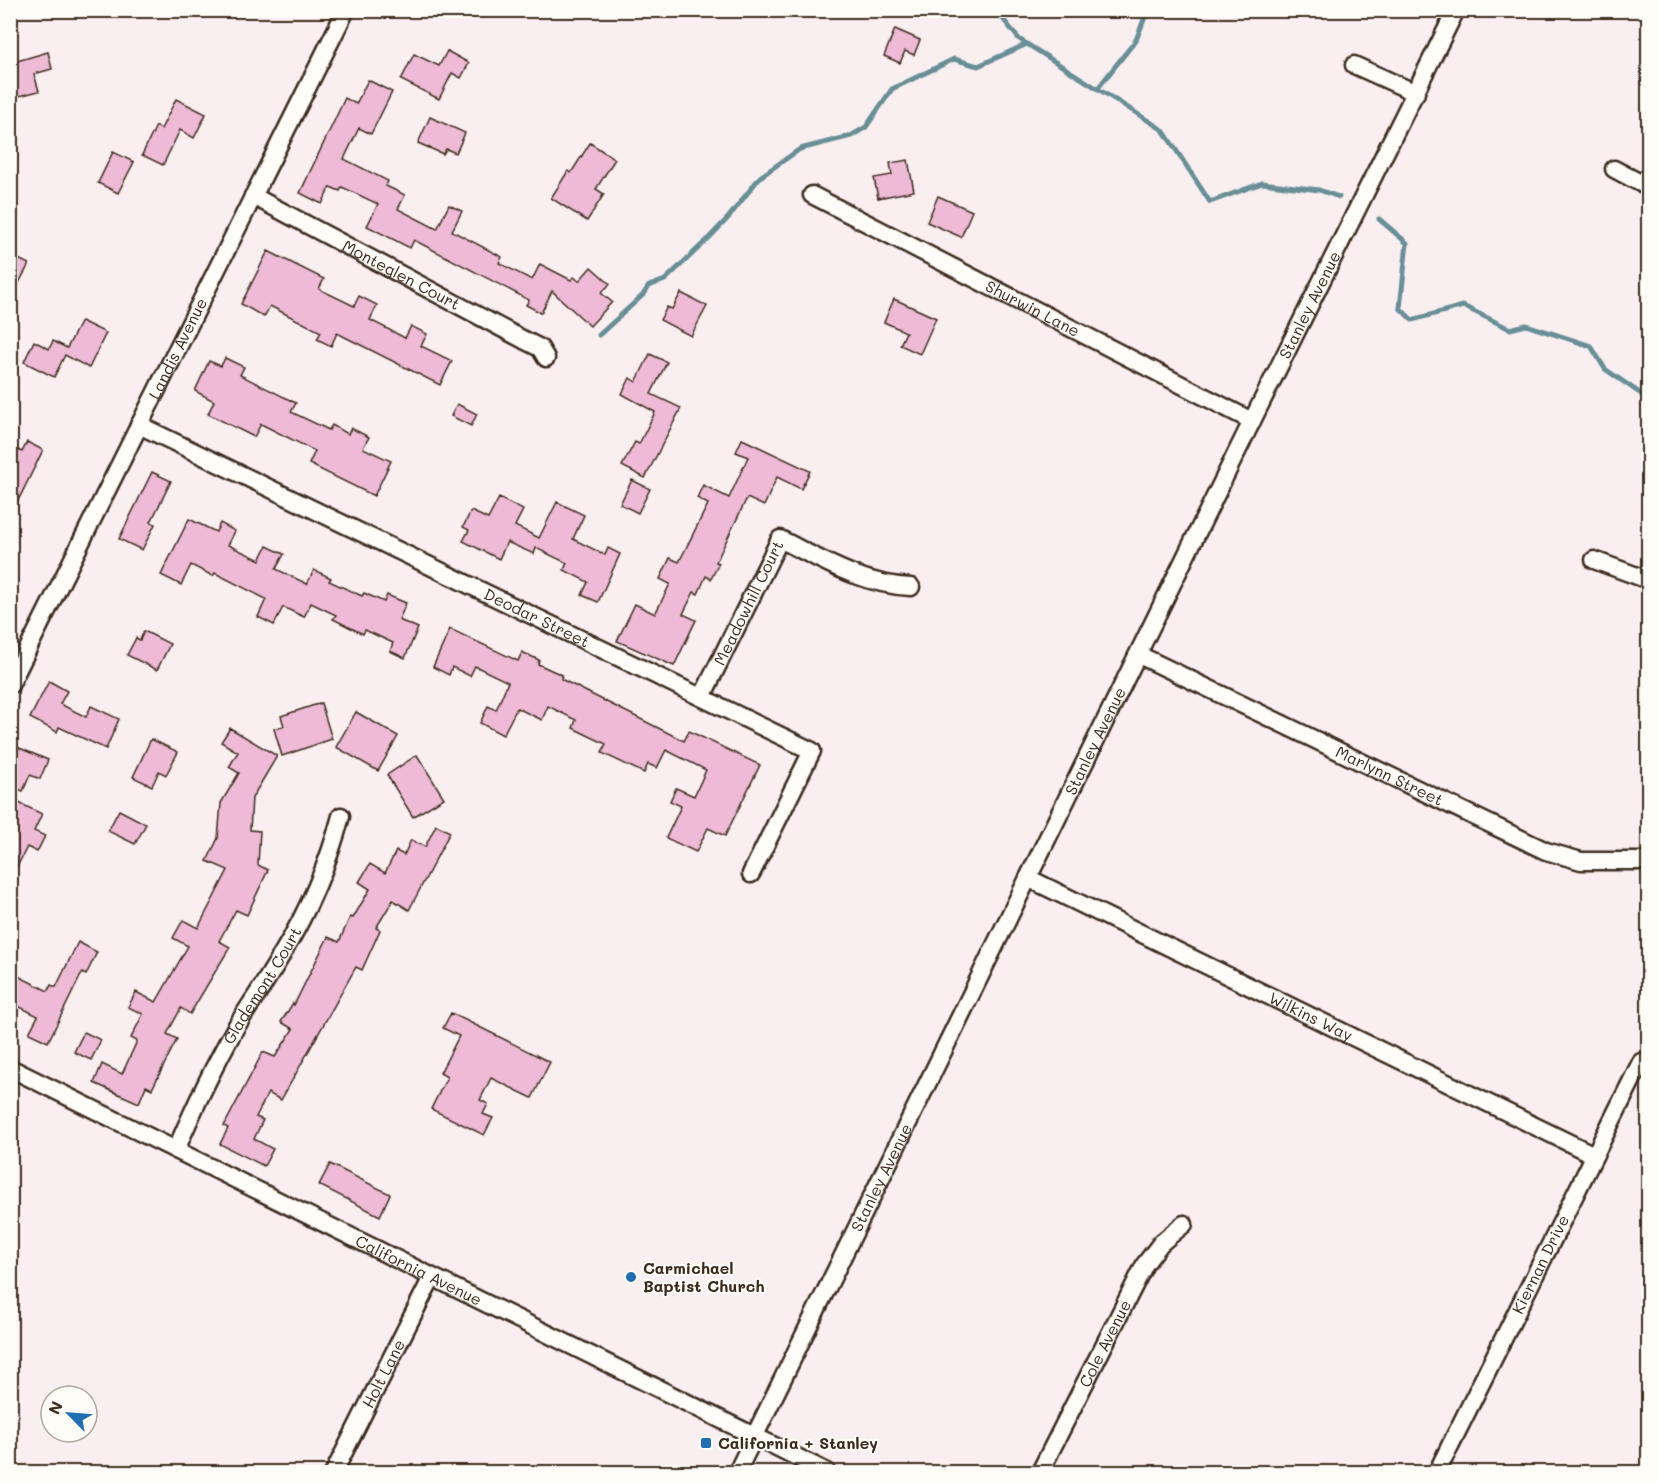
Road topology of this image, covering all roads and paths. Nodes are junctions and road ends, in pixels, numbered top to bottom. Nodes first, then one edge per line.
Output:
1 (346, 10) edge
2 (1456, 10) edge
3 (1354, 65) dead end
4 (1416, 93) junction
5 (1614, 170) dead end
6 (1648, 187) edge
7 (812, 195) dead end
8 (253, 196) junction
9 (546, 358) dead end
10 (1252, 421) junction
11 (139, 425) junction
12 (1594, 560) dead end
13 (1648, 580) edge
14 (911, 587) dead end
15 (1139, 655) junction
16 (10, 685) edge
17 (702, 697) junction
18 (341, 816) dead end
19 (1648, 861) edge
20 (751, 874) dead end
21 (1028, 878) junction
22 (1648, 1066) edge
23 (10, 1068) edge
24 (176, 1150) junction
25 (1594, 1155) junction
26 (1184, 1224) dead end
27 (432, 1277) junction
28 (755, 1437) junction
29 (334, 1473) edge
30 (737, 1473) edge
31 (827, 1473) edge
32 (1040, 1473) edge
33 (1437, 1473) edge

1 - 8 street, Landis Avenue
2 - 4 street, Stanley Avenue
3 - 4 street
4 - 10 street, Stanley Avenue
5 - 6 street
7 - 10 street, Shurwin Lane
8 - 9 street, Monteglen Court
8 - 11 street, Landis Avenue
10 - 15 street, Stanley Avenue
11 - 16 street, Landis Avenue
11 - 17 street, Deodar Street
12 - 13 street
14 - 17 street, Meadowhill Court
15 - 19 street, Marlynn Street
15 - 21 street, Stanley Avenue
17 - 20 street, Deodar Street
18 - 24 street, Glademont Court
21 - 25 street, Wilkins Way
21 - 28 street, Stanley Avenue
22 - 25 street, Kiernan Drive
23 - 24 street, California Avenue
24 - 27 street, California Avenue
25 - 33 street, Kiernan Drive
26 - 32 street, Cole Avenue
27 - 28 street, California Avenue
27 - 29 street, Holt Lane
28 - 30 street, Stanley Avenue
28 - 31 street, California Avenue

